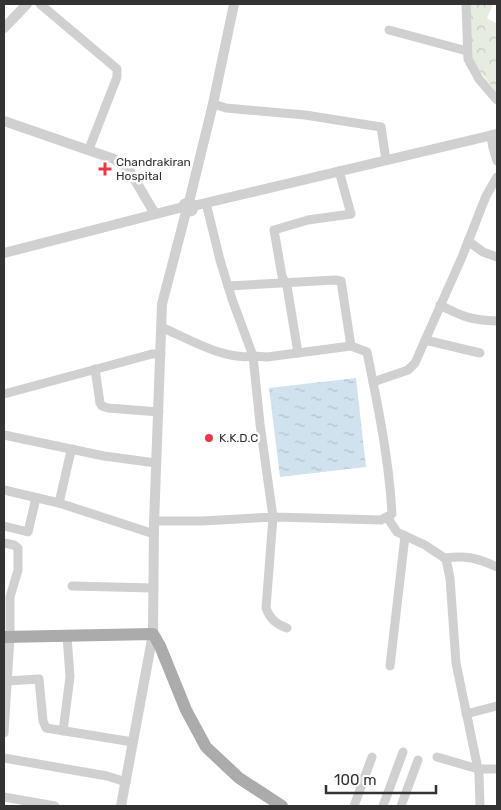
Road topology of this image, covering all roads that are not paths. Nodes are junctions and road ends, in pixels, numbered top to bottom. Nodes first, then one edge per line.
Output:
1 (27, 4) edge
2 (40, 4) edge
3 (234, 4) edge
4 (466, 4) edge
5 (5, 25) edge
6 (389, 30) dead end
7 (466, 52) junction
8 (497, 100) edge
9 (212, 104) junction
10 (4, 122) edge
11 (494, 134) edge
12 (89, 149) junction
13 (386, 160) junction
14 (497, 161) edge
15 (339, 171) junction
16 (497, 178) edge
17 (206, 203) junction
18 (188, 207) junction
19 (155, 214) junction
20 (468, 241) junction
21 (4, 253) edge
22 (497, 257) edge
23 (286, 284) junction
24 (228, 286) junction
25 (440, 305) junction
26 (497, 321) edge
27 (161, 327) junction
28 (424, 340) junction
29 (351, 346) junction
30 (298, 353) junction
31 (480, 353) dead end
32 (161, 354) junction
33 (253, 356) junction
34 (94, 369) junction
35 (373, 382) junction
36 (4, 394) edge
37 (159, 412) junction
38 (4, 435) edge
39 (73, 449) junction
40 (156, 463) junction
41 (4, 490) edge
42 (36, 498) junction
43 (59, 503) junction
44 (272, 517) junction
45 (387, 517) junction
46 (154, 521) junction
47 (4, 526) edge
48 (154, 534) junction
49 (405, 536) junction
50 (4, 543) edge
51 (445, 558) junction
52 (497, 567) edge
53 (72, 586) dead end
54 (153, 588) junction
55 (287, 628) dead end
56 (153, 634) junction
57 (67, 636) junction
58 (7, 637) edge
59 (390, 666) dead end
60 (8, 681) junction
61 (497, 706) edge
62 (466, 714) junction
63 (64, 731) junction
64 (4, 733) edge
65 (133, 742) junction
66 (403, 752) dead end
67 (372, 757) dead end
68 (437, 757) dead end
69 (4, 758) edge
70 (418, 760) dead end
71 (478, 769) junction
72 (497, 769) edge
73 (126, 782) junction
74 (4, 797) edge
75 (55, 806) edge
76 (121, 806) edge
77 (282, 806) edge
78 (354, 806) edge
79 (384, 806) edge
80 (401, 806) edge
81 (480, 806) edge

1 - 5 street
2 - 12 street
3 - 9 street
4 - 7 street
6 - 7 street
7 - 8 street
9 - 13 street
9 - 18 street
10 - 12 street
11 - 13 street
11 - 14 street
12 - 19 street
13 - 15 street
15 - 17 street
15 - 23 street
16 - 20 street
17 - 18 street
17 - 24 street
18 - 19 street
18 - 27 street
19 - 21 street
20 - 22 street
20 - 25 street
23 - 24 street
23 - 29 street
23 - 30 street
24 - 33 street
25 - 26 street
25 - 28 street
27 - 32 street
27 - 33 street
28 - 31 street
28 - 35 street
29 - 30 street
29 - 35 street
30 - 33 street
32 - 34 street
32 - 37 street
33 - 44 street
34 - 36 street
34 - 37 street
35 - 45 street
37 - 40 street
38 - 39 street
39 - 40 street
39 - 43 street
40 - 46 street
41 - 42 street
42 - 43 street
42 - 47 street
43 - 48 street
44 - 45 street
44 - 46 street
44 - 55 street
45 - 49 street
46 - 48 street
48 - 54 street
49 - 51 street
49 - 59 street
50 - 58 street
51 - 52 street
51 - 62 street
53 - 54 street
54 - 56 street
56 - 57 main road
56 - 65 street
56 - 77 main road
57 - 58 main road
57 - 63 street
58 - 60 street
60 - 63 street
60 - 64 street
61 - 62 street
62 - 71 street
63 - 65 street
65 - 73 street
66 - 79 street
67 - 78 street
68 - 71 street
69 - 73 street
70 - 80 street
71 - 72 street
71 - 81 street
73 - 76 street
74 - 75 street

